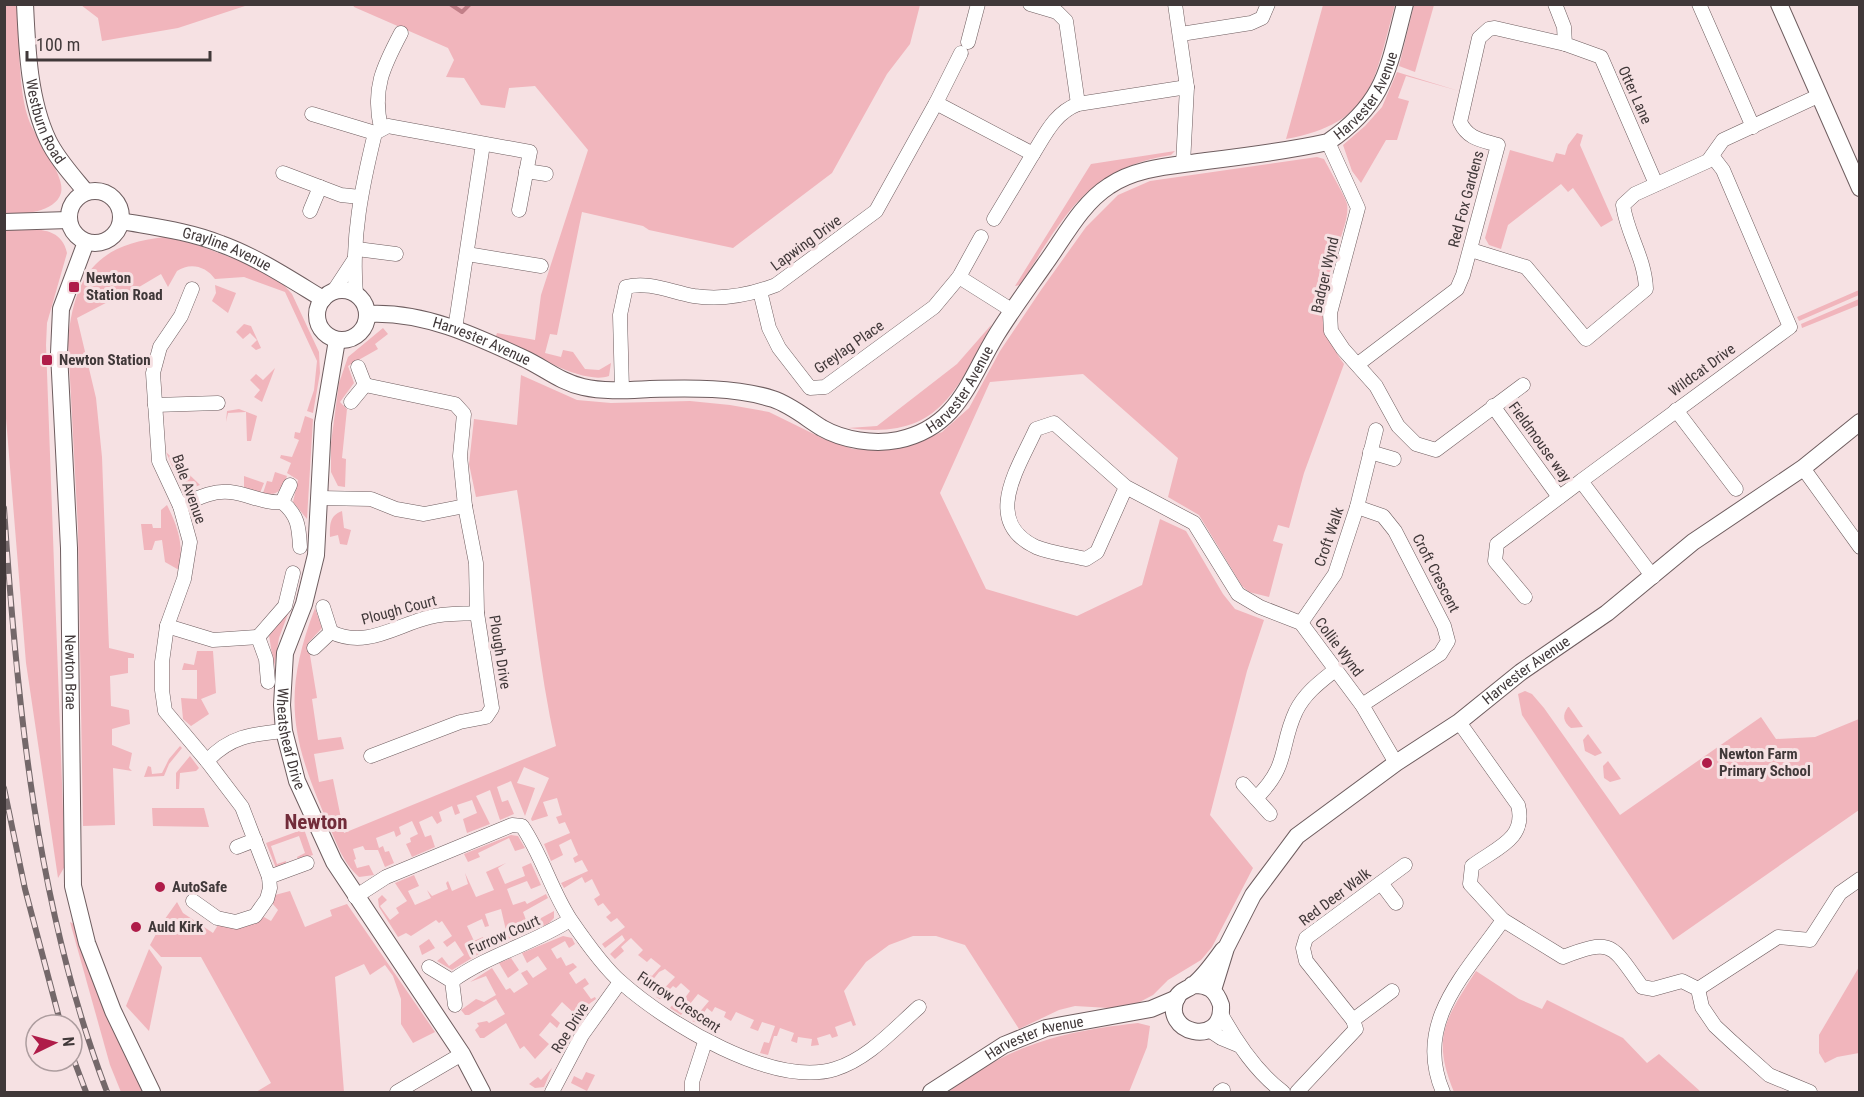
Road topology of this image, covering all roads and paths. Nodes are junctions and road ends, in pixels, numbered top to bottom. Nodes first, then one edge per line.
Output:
1 (25, 4) edge
2 (978, 4) edge
3 (1030, 4) edge
4 (1175, 4) edge
5 (1268, 4) edge
6 (1405, 4) edge
7 (1555, 4) edge
8 (1699, 4) edge
9 (1779, 4) edge
10 (401, 33) dead end
11 (1180, 34) junction
12 (1565, 44) junction
13 (1187, 87) junction
14 (1818, 96) junction
15 (936, 103) junction
16 (1078, 104) junction
17 (312, 114) dead end
18 (1753, 127) junction
19 (378, 130) junction
20 (1328, 142) junction
21 (483, 144) junction
22 (1033, 154) junction
23 (1713, 157) junction
24 (1183, 164) junction
25 (526, 171) junction
26 (283, 173) dead end
27 (546, 174) dead end
28 (1656, 184) junction
29 (320, 187) junction
30 (1860, 188) edge
31 (86, 192) junction
32 (360, 196) junction
33 (519, 210) dead end
34 (310, 211) dead end
35 (994, 219) dead end
36 (69, 220) junction
37 (121, 221) junction
38 (4, 222) edge
39 (981, 237) dead end
40 (86, 242) junction
41 (1471, 250) junction
42 (396, 254) dead end
43 (467, 254) junction
44 (355, 255) junction
45 (540, 266) dead end
46 (959, 277) junction
47 (192, 289) dead end
48 (760, 291) junction
49 (356, 294) junction
50 (328, 295) junction
51 (1013, 311) junction
52 (368, 314) junction
53 (455, 329) junction
54 (337, 340) junction
55 (1358, 364) junction
56 (358, 367) dead end
57 (364, 385) junction
58 (1523, 385) dead end
59 (622, 390) junction
60 (351, 402) dead end
61 (218, 403) dead end
62 (155, 405) junction
63 (1493, 406) junction
64 (1676, 410) junction
65 (1860, 422) edge
66 (1376, 430) dead end
67 (1436, 450) joint
68 (1370, 452) junction
69 (1394, 459) dead end
70 (1803, 468) junction
71 (1581, 481) junction
72 (291, 485) dead end
73 (1126, 487) junction
74 (1736, 489) dead end
75 (1559, 497) junction
76 (320, 498) junction
77 (282, 502) junction
78 (180, 506) junction
79 (465, 506) junction
80 (1357, 507) junction
81 (300, 547) dead end
82 (1860, 547) edge
83 (293, 573) dead end
84 (1653, 577) junction
85 (1525, 597) dead end
86 (323, 607) dead end
87 (477, 613) junction
88 (1301, 623) junction
89 (167, 626) junction
90 (331, 632) junction
91 (258, 637) junction
92 (314, 648) dead end
93 (1335, 670) junction
94 (268, 682) dead end
95 (1362, 705) junction
96 (1459, 722) junction
97 (284, 731) junction
98 (371, 756) dead end
99 (207, 761) junction
100 (1396, 764) junction
101 (1243, 784) dead end
102 (1256, 798) junction
103 (1270, 814) dead end
104 (255, 840) junction
105 (237, 847) dead end
106 (307, 863) dead end
107 (1405, 865) dead end
108 (269, 877) junction
109 (1860, 879) edge
110 (1381, 883) junction
111 (356, 897) junction
112 (193, 901) dead end
113 (1396, 903) dead end
114 (570, 920) junction
115 (1503, 920) junction
116 (1226, 948) junction
117 (429, 967) dead end
118 (452, 981) junction
119 (620, 982) junction
120 (1192, 985) junction
121 (1698, 989) junction
122 (1213, 990) junction
123 (1392, 991) dead end
124 (1177, 998) junction
125 (455, 1005) dead end
126 (919, 1007) dead end
127 (1151, 1009) junction
128 (1221, 1014) junction
129 (1353, 1020) junction
130 (1179, 1023) junction
131 (1209, 1030) junction
132 (705, 1042) junction
133 (1238, 1045) junction
134 (462, 1054) junction
135 (152, 1092) edge
136 (397, 1092) edge
137 (482, 1092) edge
138 (552, 1092) edge
139 (692, 1092) edge
140 (931, 1092) edge
141 (1282, 1092) edge
142 (1297, 1092) edge
143 (1443, 1092) edge
144 (1810, 1092) edge

1 - 31 street, Westburn Road
2 - 15 street, Lapwing Drive
3 - 16 street
4 - 11 street
5 - 11 street
6 - 20 street, Harvester Avenue
7 - 12 street
8 - 18 street
9 - 14 street
10 - 19 street
11 - 13 street
12 - 28 street, Otter Lane
12 - 41 street, Red Fox Gardens
13 - 16 street
13 - 24 street
14 - 18 street
14 - 30 street
15 - 22 street
15 - 48 street, Lapwing Drive
16 - 22 street
17 - 19 street
18 - 23 street
19 - 21 street
19 - 32 street
20 - 24 street, Harvester Avenue
20 - 55 street, Badger Wynd
21 - 25 street
21 - 43 street
22 - 35 street
23 - 28 street
23 - 64 street, Wildcat Drive
24 - 51 street, Harvester Avenue
25 - 27 street
25 - 33 street
26 - 29 street
28 - 41 street
29 - 32 street
29 - 34 street
31 - 36 street
31 - 37 street
32 - 44 street
36 - 38 street
36 - 40 street
37 - 40 street
37 - 50 street, Grayline Avenue
39 - 46 street, Greylag Place
40 - 135 street, Newton Brae
41 - 55 street, Red Fox Gardens
42 - 44 street
43 - 45 street
43 - 53 street
44 - 49 street
44 - 50 street
46 - 48 street, Greylag Place
46 - 51 street
47 - 62 street, Bale Avenue
48 - 59 street, Lapwing Drive
49 - 50 street
49 - 52 street
50 - 54 street
51 - 59 street, Harvester Avenue
52 - 53 street, Harvester Avenue
52 - 54 street
53 - 59 street, Harvester Avenue
54 - 76 street, Wheatsheaf Drive
55 - 67 street, Badger Wynd
56 - 57 street
57 - 60 street
57 - 79 street, Plough Drive
58 - 63 street, Fieldmouse way
61 - 62 street
62 - 78 street, Bale Avenue
63 - 67 street, Fieldmouse way
63 - 75 street, Fieldmouse way
64 - 71 street, Wildcat Drive
64 - 74 street
65 - 70 street, Harvester Avenue
66 - 68 street, Croft Walk
68 - 69 street
68 - 80 street, Croft Walk
70 - 82 street
70 - 84 street, Harvester Avenue
71 - 75 street
71 - 84 street
72 - 77 street
73 - 73 street, Collie Wynd
73 - 88 street, Collie Wynd
75 - 85 street
76 - 79 street
76 - 97 street, Wheatsheaf Drive
77 - 78 street
77 - 81 street
78 - 89 street, Bale Avenue
79 - 87 street, Plough Drive
80 - 88 street, Croft Walk
80 - 95 street, Croft Crescent
83 - 91 street
84 - 96 street, Harvester Avenue
86 - 90 street
87 - 90 street, Plough Court
87 - 98 street, Plough Drive
88 - 93 street, Collie Wynd
89 - 91 street
89 - 99 street, Bale Avenue
90 - 92 street
91 - 94 street
93 - 95 street, Collie Wynd
93 - 102 street
95 - 100 street, Collie Wynd
96 - 100 street, Harvester Avenue
96 - 115 street
97 - 99 street
97 - 111 street, Wheatsheaf Drive
99 - 104 street, Bale Avenue
100 - 116 street, Harvester Avenue
101 - 102 street
102 - 103 street
104 - 105 street
104 - 108 street, Bale Avenue
106 - 108 street
107 - 110 street, Red Deer Walk
108 - 112 street
109 - 121 street
110 - 113 street
110 - 129 street, Red Deer Walk
111 - 114 street, Furrow Crescent
111 - 134 street, Wheatsheaf Drive
114 - 118 street, Furrow Court
114 - 119 street, Furrow Crescent
115 - 121 street
115 - 143 street
116 - 120 street, Harvester Avenue
116 - 122 street, Harvester Avenue
117 - 118 street
118 - 125 street
119 - 132 street, Furrow Crescent
119 - 138 street, Roe Drive
120 - 122 street
120 - 124 street
121 - 144 street
122 - 128 street
123 - 129 street
124 - 127 street, Harvester Avenue
124 - 130 street
126 - 132 street, Furrow Crescent
127 - 130 street
127 - 140 street, Harvester Avenue
128 - 131 street
128 - 133 street
129 - 142 street
130 - 131 street
131 - 133 street
132 - 139 street
133 - 141 street
134 - 136 street
134 - 137 street, Wheatsheaf Drive

